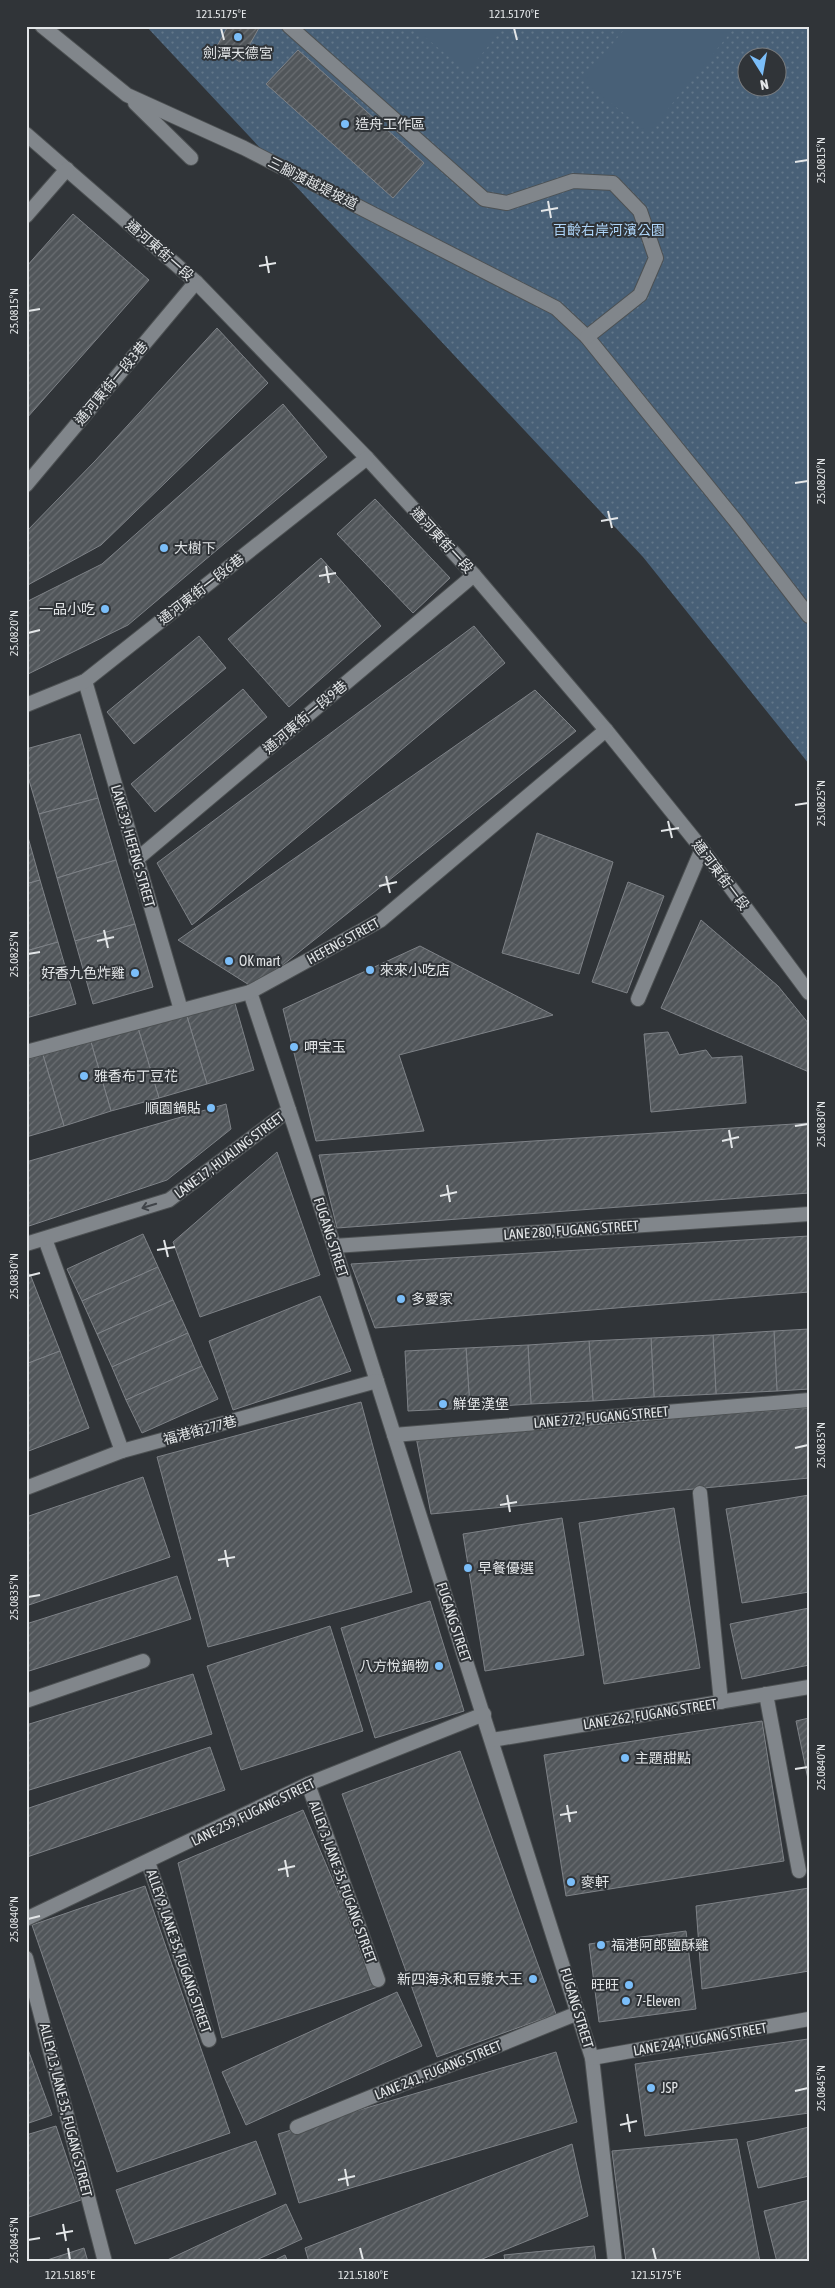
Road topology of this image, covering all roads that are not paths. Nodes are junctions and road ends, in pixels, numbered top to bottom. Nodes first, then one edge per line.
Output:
1 (42, 26) edge
2 (289, 26) edge
3 (128, 95) junction
4 (26, 134) edge
5 (191, 158) dead end
6 (67, 169) junction
7 (26, 216) edge
8 (196, 282) junction
9 (587, 337) junction
10 (367, 458) junction
11 (26, 485) edge
12 (474, 575) junction
13 (809, 616) edge
14 (85, 681) junction
15 (26, 706) edge
16 (606, 730) junction
17 (702, 849) junction
18 (136, 860) junction
19 (250, 992) junction
20 (809, 993) edge
21 (638, 999) dead end
22 (181, 1010) junction
23 (26, 1052) edge
24 (289, 1110) junction
25 (809, 1214) edge
26 (45, 1239) junction
27 (26, 1244) edge
28 (334, 1246) junction
29 (378, 1381) junction
30 (809, 1400) edge
31 (394, 1435) junction
32 (122, 1451) junction
33 (26, 1488) edge
34 (700, 1493) dead end
35 (143, 1662) dead end
36 (809, 1687) edge
37 (766, 1694) junction
38 (26, 1701) edge
39 (721, 1702) junction
40 (484, 1714) junction
41 (492, 1740) junction
42 (308, 1784) junction
43 (148, 1862) junction
44 (799, 1871) dead end
45 (26, 1919) edge
46 (26, 1958) edge
47 (378, 1980) dead end
48 (578, 2013) junction
49 (809, 2019) edge
50 (209, 2040) dead end
51 (592, 2058) junction
52 (297, 2127) dead end
53 (105, 2262) edge
54 (615, 2262) edge

1 - 3 street, 三腳渡越堤坡道
2 - 9 street
3 - 5 street
3 - 9 street, 三腳渡越堤坡道
4 - 6 street, 通河東街一段
6 - 7 street
6 - 8 street, 通河東街一段
8 - 10 street, 通河東街一段
8 - 11 street, 通河東街一段3巷
9 - 13 street, 三腳渡越堤坡道
10 - 12 street, 通河東街一段
10 - 14 street, 通河東街一段6巷
12 - 16 street, 通河東街一段
12 - 18 street, 通河東街一段9巷
14 - 15 street, 通河東街一段6巷
14 - 18 street, LANE 39, HEFENG STREET
16 - 17 street, 通河東街一段
16 - 19 street, HEFENG STREET
17 - 20 street, 通河東街一段
17 - 21 street
18 - 22 street, LANE 39, HEFENG STREET
19 - 22 street, HEFENG STREET
19 - 24 street, FUGANG STREET
22 - 23 street, HEFENG STREET
24 -> 26 street, LANE 17, HUALING STREET
24 - 28 street, FUGANG STREET
25 - 28 street, LANE 280, FUGANG STREET
26 - 27 street, LANE 17, HUALING STREET
26 - 32 street
28 - 29 street, FUGANG STREET
29 - 31 street, FUGANG STREET
29 - 32 street, 福港街277巷
30 - 31 street, LANE 272, FUGANG STREET
31 - 40 street, FUGANG STREET
32 - 33 street, 福港街277巷
34 - 39 street
35 - 38 street
36 - 37 street, LANE 262, FUGANG STREET
37 - 39 street, LANE 262, FUGANG STREET
37 - 44 street
39 - 41 street, LANE 262, FUGANG STREET
40 - 41 street, FUGANG STREET
40 - 42 street, LANE 259, FUGANG STREET
41 - 48 street, FUGANG STREET
42 - 43 street, LANE 259, FUGANG STREET
42 - 47 street, ALLEY 3, LANE 35, FUGANG STREET
43 - 45 street, LANE 259, FUGANG STREET
43 - 50 street, ALLEY 9, LANE 35, FUGANG STREET
46 - 53 street, ALLEY 13, LANE 35, FUGANG STREET
48 - 51 street, FUGANG STREET
48 - 52 street, LANE 241, FUGANG STREET
49 - 51 street, LANE 244, FUGANG STREET
51 - 54 street, FUGANG STREET

